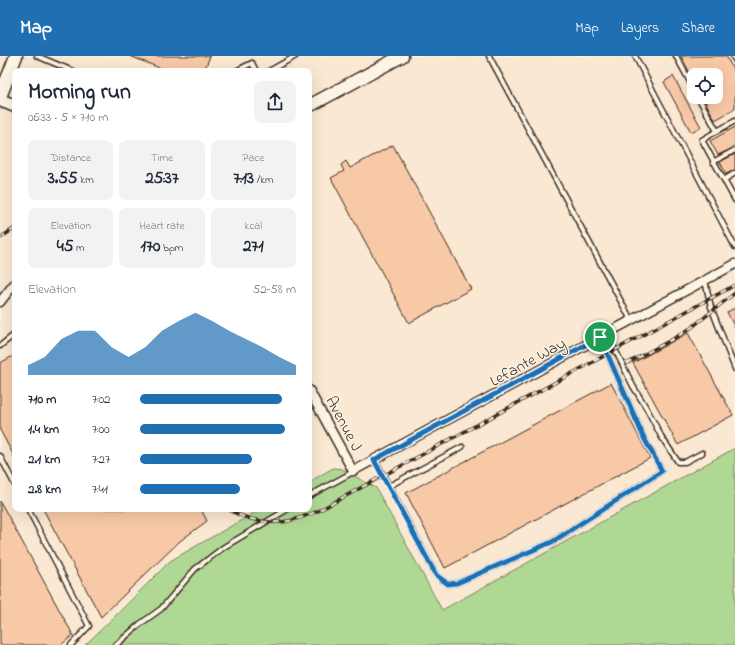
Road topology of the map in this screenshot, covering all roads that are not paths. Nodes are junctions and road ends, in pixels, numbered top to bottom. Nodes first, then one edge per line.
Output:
1 (16, 56) edge
2 (37, 56) edge
3 (296, 56) edge
4 (402, 56) edge
5 (489, 56) edge
6 (635, 56) edge
7 (676, 56) edge
8 (733, 56) edge
9 (735, 60) edge
10 (66, 68) edge
11 (241, 68) edge
12 (255, 68) edge
13 (274, 68) edge
14 (687, 76) edge
15 (0, 97) edge
16 (0, 100) edge
17 (312, 104) edge
18 (702, 104) edge
19 (12, 105) edge
20 (735, 121) edge
21 (717, 131) junction
22 (735, 150) edge
23 (714, 162) junction
24 (735, 173) edge
25 (724, 180) junction
26 (733, 191) edge
27 (735, 200) edge
28 (735, 247) edge
29 (735, 264) edge
30 (704, 280) junction
31 (12, 287) edge
32 (0, 302) edge
33 (631, 320) junction
34 (603, 335) junction
35 (12, 336) edge
36 (0, 346) edge
37 (735, 369) edge
38 (312, 396) edge
39 (462, 447) dead end
40 (702, 453) dead end
41 (0, 456) edge
42 (374, 460) junction
43 (353, 471) junction
44 (12, 479) edge
45 (388, 486) junction
46 (312, 494) edge
47 (30, 512) edge
48 (283, 512) edge
49 (71, 645) edge
50 (116, 645) edge

1 - 15 street
2 - 10 lane
3 - 13 lane
4 - 17 street
5 - 33 lane
6 - 28 lane
7 - 14 lane
8 - 9 lane
11 - 12 lane
16 - 19 street
18 - 21 lane
20 - 21 lane
21 - 23 lane
22 - 23 lane
23 - 25 lane
24 - 25 lane
25 - 26 lane
26 - 27 lane
29 - 30 street, Lefante Way
30 - 33 street, Lefante Way
30 - 37 lane
31 - 32 street
33 - 34 street, Lefante Way
34 - 40 lane
34 - 42 street, Lefante Way
34 - 45 lane
35 - 36 lane
38 - 43 street, Avenue J
39 - 45 lane
41 - 44 lane
42 - 43 street, Lefante Way
42 - 45 lane
43 - 46 lane
47 - 49 lane
48 - 50 lane

